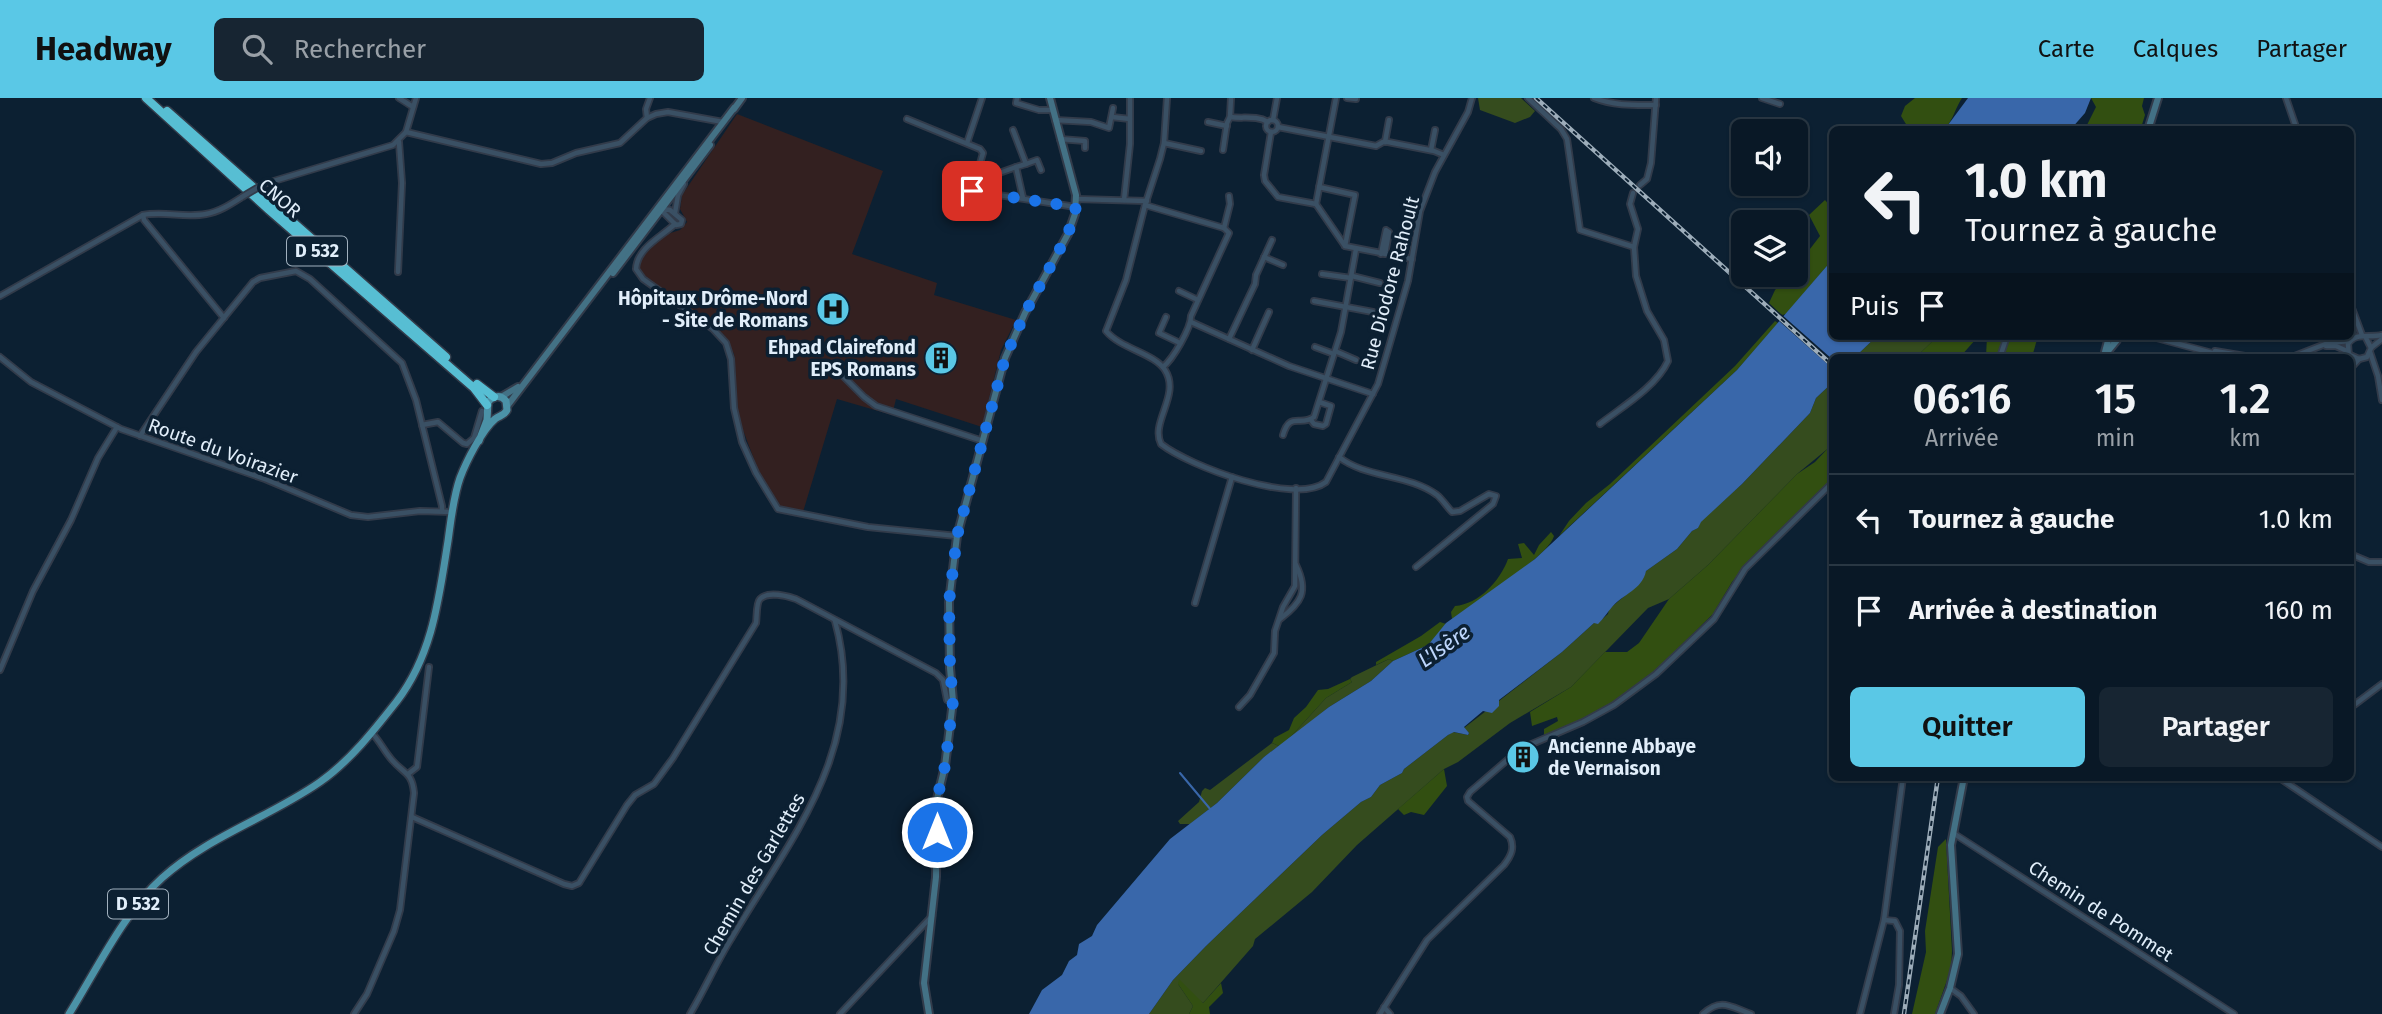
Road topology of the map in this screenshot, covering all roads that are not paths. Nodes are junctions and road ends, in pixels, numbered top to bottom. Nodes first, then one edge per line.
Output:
1 (146, 98) edge
2 (153, 98) edge
3 (399, 98) edge
4 (416, 98) edge
5 (650, 98) edge
6 (742, 98) edge
7 (982, 98) edge
8 (1017, 98) edge
9 (1050, 98) edge
10 (1130, 98) edge
11 (1167, 98) edge
12 (1231, 98) edge
13 (1277, 98) edge
14 (1336, 98) edge
15 (1347, 98) edge
16 (1472, 98) edge
17 (1528, 98) edge
18 (1594, 98) edge
19 (1762, 98) edge
20 (2158, 98) edge
21 (2286, 98) edge
22 (1356, 99) edge
23 (1656, 101) edge
24 (1780, 104) dead end
25 (413, 107) junction
26 (734, 108) junction
27 (1113, 108) dead end
28 (1052, 110) junction
29 (1112, 117) junction
30 (1230, 117) junction
31 (647, 118) junction
32 (907, 119) dead end
33 (1130, 119) junction
34 (1054, 120) junction
35 (1389, 120) dead end
36 (1270, 121) junction
37 (723, 122) junction
38 (1208, 122) dead end
39 (1227, 125) junction
40 (2148, 126) edge
41 (2296, 126) edge
42 (1278, 127) junction
43 (1013, 130) dead end
44 (1434, 130) dead end
45 (406, 132) junction
46 (1271, 132) junction
47 (1329, 137) junction
48 (1059, 139) junction
49 (399, 142) junction
50 (1385, 142) junction
51 (967, 143) junction
52 (1164, 143) junction
53 (1085, 148) dead end
54 (1223, 150) dead end
55 (1431, 150) junction
56 (1201, 151) dead end
57 (1444, 155) junction
58 (1026, 164) junction
59 (1016, 167) junction
60 (1041, 170) dead end
61 (692, 171) junction
62 (1002, 172) dead end
63 (1640, 185) dead end
64 (1319, 187) junction
65 (670, 190) junction
66 (1633, 193) dead end
67 (1229, 196) dead end
68 (1023, 198) junction
69 (1124, 200) junction
70 (1076, 203) junction
71 (1146, 203) junction
72 (1316, 204) junction
73 (662, 210) junction
74 (653, 214) junction
75 (143, 215) junction
76 (676, 219) junction
77 (1224, 228) junction
78 (1272, 240) dead end
79 (1345, 246) junction
80 (1634, 247) junction
81 (1356, 249) junction
82 (1264, 257) junction
83 (1412, 259) junction
84 (1283, 265) dead end
85 (398, 272) dead end
86 (1322, 274) dead end
87 (1352, 277) junction
88 (1380, 283) dead end
89 (1180, 291) dead end
90 (0, 296) edge
91 (1198, 300) junction
92 (1314, 301) dead end
93 (584, 306) junction
94 (1346, 307) junction
95 (1269, 312) dead end
96 (1373, 312) dead end
97 (2354, 315) edge
98 (1166, 317) dead end
99 (224, 318) junction
100 (1191, 322) junction
101 (2364, 337) junction
102 (2382, 337) edge
103 (1229, 339) junction
104 (2354, 339) edge
105 (2117, 340) edge
106 (2166, 340) edge
107 (2345, 340) edge
108 (1180, 343) junction
109 (2321, 346) junction
110 (1315, 347) dead end
111 (1252, 350) junction
112 (2207, 350) junction
113 (2371, 350) junction
114 (1334, 353) junction
115 (2105, 354) edge
116 (2218, 354) edge
117 (2232, 354) edge
118 (2299, 354) edge
119 (2349, 354) edge
120 (2354, 356) edge
121 (0, 357) edge
122 (2361, 359) junction
123 (1356, 360) dead end
124 (2354, 365) edge
125 (833, 366) dead end
126 (1163, 367) junction
127 (2377, 371) junction
128 (1326, 378) junction
129 (527, 379) junction
130 (1373, 394) junction
131 (497, 397) junction
132 (2382, 400) edge
133 (1319, 402) junction
134 (508, 405) junction
135 (486, 409) junction
136 (497, 417) junction
137 (1311, 420) junction
138 (1600, 424) dead end
139 (422, 425) junction
140 (117, 427) junction
141 (1283, 435) dead end
142 (140, 436) junction
143 (479, 441) junction
144 (984, 442) junction
145 (1339, 457) junction
146 (1231, 477) junction
147 (1829, 486) edge
148 (1296, 488) junction
149 (442, 511) junction
150 (452, 512) junction
151 (957, 536) junction
152 (2354, 556) edge
153 (1295, 562) junction
154 (2382, 562) edge
155 (1416, 567) dead end
156 (1195, 603) dead end
157 (1279, 620) junction
158 (835, 621) junction
159 (429, 667) dead end
160 (0, 670) edge
161 (2382, 684) edge
162 (953, 701) junction
163 (2354, 705) edge
164 (1239, 707) dead end
165 (371, 732) junction
166 (408, 774) junction
167 (1902, 781) edge
168 (1963, 781) edge
169 (2283, 781) edge
170 (412, 817) junction
171 (1954, 833) junction
172 (2382, 847) edge
173 (933, 916) junction
174 (1884, 920) junction
175 (1950, 988) junction
176 (1384, 1007) junction
177 (69, 1014) edge
178 (354, 1014) edge
179 (690, 1014) edge
180 (840, 1014) edge
181 (929, 1014) edge
182 (1380, 1014) edge
183 (1390, 1014) edge
184 (1703, 1014) edge
185 (1751, 1014) edge
186 (1860, 1014) edge
187 (1894, 1014) edge
188 (1940, 1014) edge
189 (1975, 1014) edge
190 (2234, 1014) edge

1 - 135 highway, CNOR / D 532
2 - 131 highway, CNOR / D 532
3 - 25 street
4 - 25 street
5 - 31 street
6 - 26 street
7 - 51 street
8 - 28 street
9 - 28 street
10 - 33 street
11 - 52 street
12 - 30 street
13 - 36 street
14 - 47 street
15 - 22 street
16 - 57 street, Rue Diodore Rahoult
17 - 80 street
18 - 23 street
19 - 24 street
20 - 40 street
21 - 41 street
23 - 63 street
25 - 45 street
26 - 37 street
26 - 61 street
27 - 29 street
28 - 34 street
29 - 33 street
29 - 34 street
30 - 36 street
30 - 39 street
31 - 37 street
31 - 45 street
32 - 51 street
33 - 69 street
34 - 48 street
35 - 50 street
36 - 42 street
36 - 46 street
37 - 65 street
38 - 39 street
39 - 54 street
42 - 46 street
42 - 47 street
43 - 58 street
44 - 55 street
45 - 49 street
46 - 72 street
47 - 50 street
47 - 64 street
48 - 53 street
48 - 70 street
49 - 75 street, bridge
49 - 85 street
50 - 55 street
51 - 68 street
52 - 56 street
52 - 71 street
55 - 57 street
57 - 83 street, Rue Diodore Rahoult
58 - 59 street
58 - 60 street
59 - 62 street
59 - 68 street
61 - 73 street
61 - 76 street
64 - 72 street
64 - 79 street
65 - 73 street
65 - 74 street
66 - 80 street
67 - 77 street
68 - 70 street
69 - 70 street
69 - 71 street
70 - 144 street
71 - 77 street
71 - 126 street
72 - 79 street
73 - 74 street
73 - 76 street
73 - 93 street
74 - 93 street
75 - 90 street
75 - 99 street
76 - 151 street
77 - 91 street
78 - 82 street
79 - 81 street
80 - 138 street
81 - 83 street
81 - 87 street
82 - 84 street
82 - 103 street
83 - 130 street, Rue Diodore Rahoult
86 - 87 street
87 - 88 street
87 - 94 street
89 - 91 street
91 - 100 street
92 - 94 street
93 - 129 street
94 - 96 street
94 - 114 street
95 - 111 street
97 - 101 street
98 - 108 street
99 - 139 street
99 - 142 street
100 - 103 street
100 - 108 street
101 - 102 street
101 - 104 street
101 - 113 street
102 - 113 street
103 - 111 street
105 - 115 street
106 - 112 street
107 - 109 street
108 - 126 street
109 - 118 street
109 - 119 street
110 - 114 street
111 - 128 street
112 - 116 street
112 - 117 street
113 - 122 street
113 - 127 street
114 - 123 street
114 - 128 street
120 - 122 street
121 - 140 street, Route du Voirazier
122 - 124 street
122 - 127 street
125 - 144 street
126 - 146 street
127 - 132 street
128 - 130 street
128 - 133 street
129 - 131 street
129 - 134 street
130 - 145 street, Rue Diodore Rahoult
131 - 134 main road
131 - 135 main road
133 - 137 street
133 - 137 street
134 - 136 main road
135 - 136 main road
135 - 139 street
135 - 143 main road, D 532
136 - 143 main road, D 532
137 - 141 street
139 - 149 street
140 - 142 street, Route du Voirazier
140 - 160 street
142 - 149 street, Route du Voirazier
143 - 150 main road, D 532
144 - 151 street
145 - 148 street, Rue Diodore Rahoult
145 - 155 street
146 - 148 street
146 - 156 street
147 - 176 street
148 - 153 street
149 - 150 street, Route du Voirazier
150 - 165 main road, D 532
151 - 162 street
152 - 154 street
153 - 157 street
153 - 157 street
157 - 164 street
158 - 162 street
158 - 170 street
158 - 179 street, Chemin des Garlettes
159 - 166 street
161 - 163 street
162 - 173 street
165 - 166 street
165 - 177 main road, D 532
166 - 170 street
167 - 174 street
168 - 171 street
169 - 172 street
170 - 178 street
171 - 175 street
171 - 190 street, Chemin de Pommet
173 - 180 street
173 - 181 street
174 - 186 street
174 - 187 street
175 - 188 street
175 - 189 street
176 - 182 street
176 - 183 street
184 - 185 street

